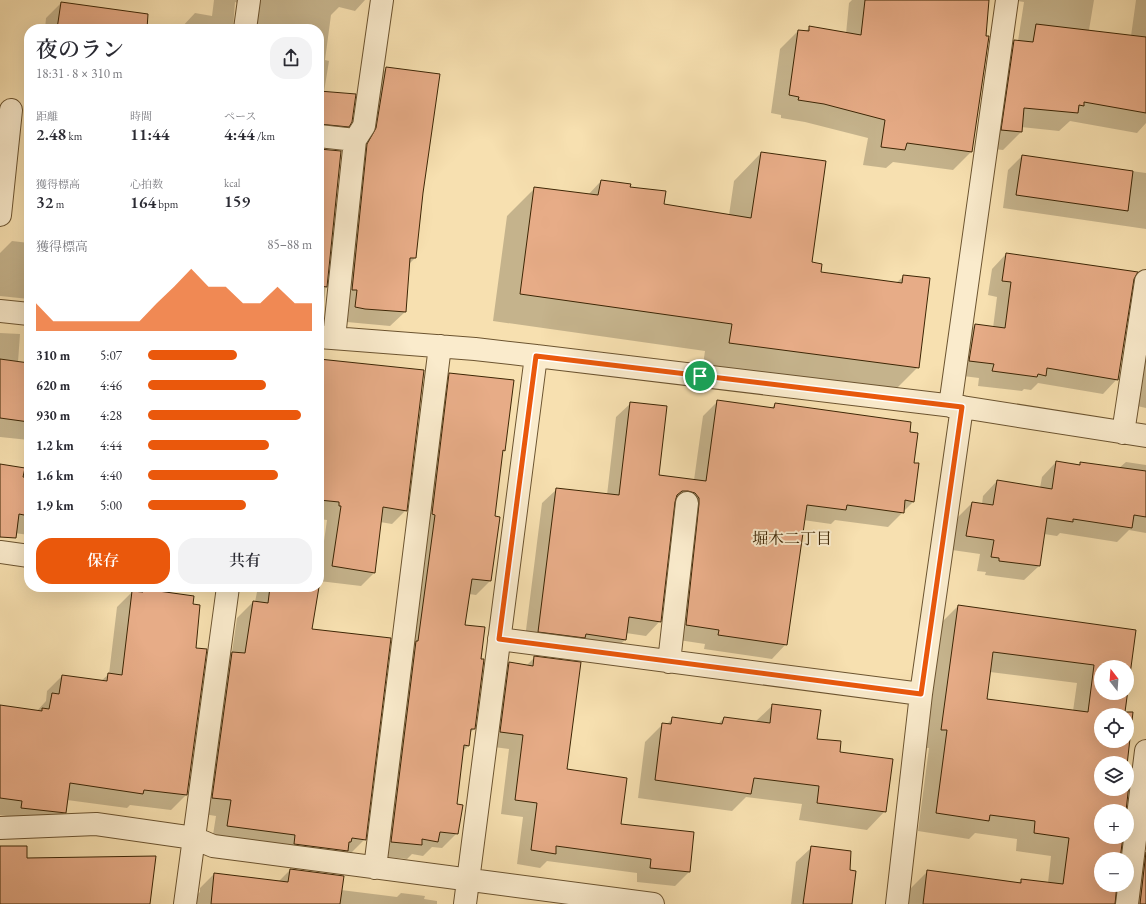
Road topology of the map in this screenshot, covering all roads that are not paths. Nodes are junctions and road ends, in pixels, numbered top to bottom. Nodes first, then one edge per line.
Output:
1 (249, 0) edge
2 (382, 0) edge
3 (1007, 0) edge
4 (246, 24) edge
5 (11, 110) dead end
6 (324, 137) edge
7 (355, 140) junction
8 (0, 215) edge
9 (1146, 281) edge
10 (0, 311) edge
11 (24, 313) edge
12 (327, 338) edge
13 (440, 346) junction
14 (536, 356) junction
15 (956, 406) junction
16 (1123, 433) junction
17 (1146, 436) edge
18 (687, 503) dead end
19 (0, 552) edge
20 (24, 555) edge
21 (227, 592) edge
22 (499, 639) junction
23 (669, 662) junction
24 (921, 694) junction
25 (1146, 751) edge
26 (0, 828) edge
27 (194, 838) junction
28 (375, 868) junction
29 (468, 880) junction
30 (185, 904) edge
31 (465, 904) edge
32 (654, 904) edge
33 (897, 904) edge
34 (1127, 904) edge

1 - 4 street
2 - 7 street
3 - 15 street
5 - 8 street
6 - 7 street
7 - 12 street
9 - 16 street
10 - 11 street
12 - 13 street
13 - 14 street
13 - 28 street
14 - 15 street
14 - 22 street
15 - 16 street
15 - 24 street
16 - 17 street
18 - 23 street
19 - 20 street
21 - 27 street
22 - 23 street
22 - 29 street
23 - 24 street
24 - 33 street
25 - 34 street
26 - 27 street
27 - 28 street
27 - 30 street
28 - 29 street
29 - 31 street
29 - 32 street

